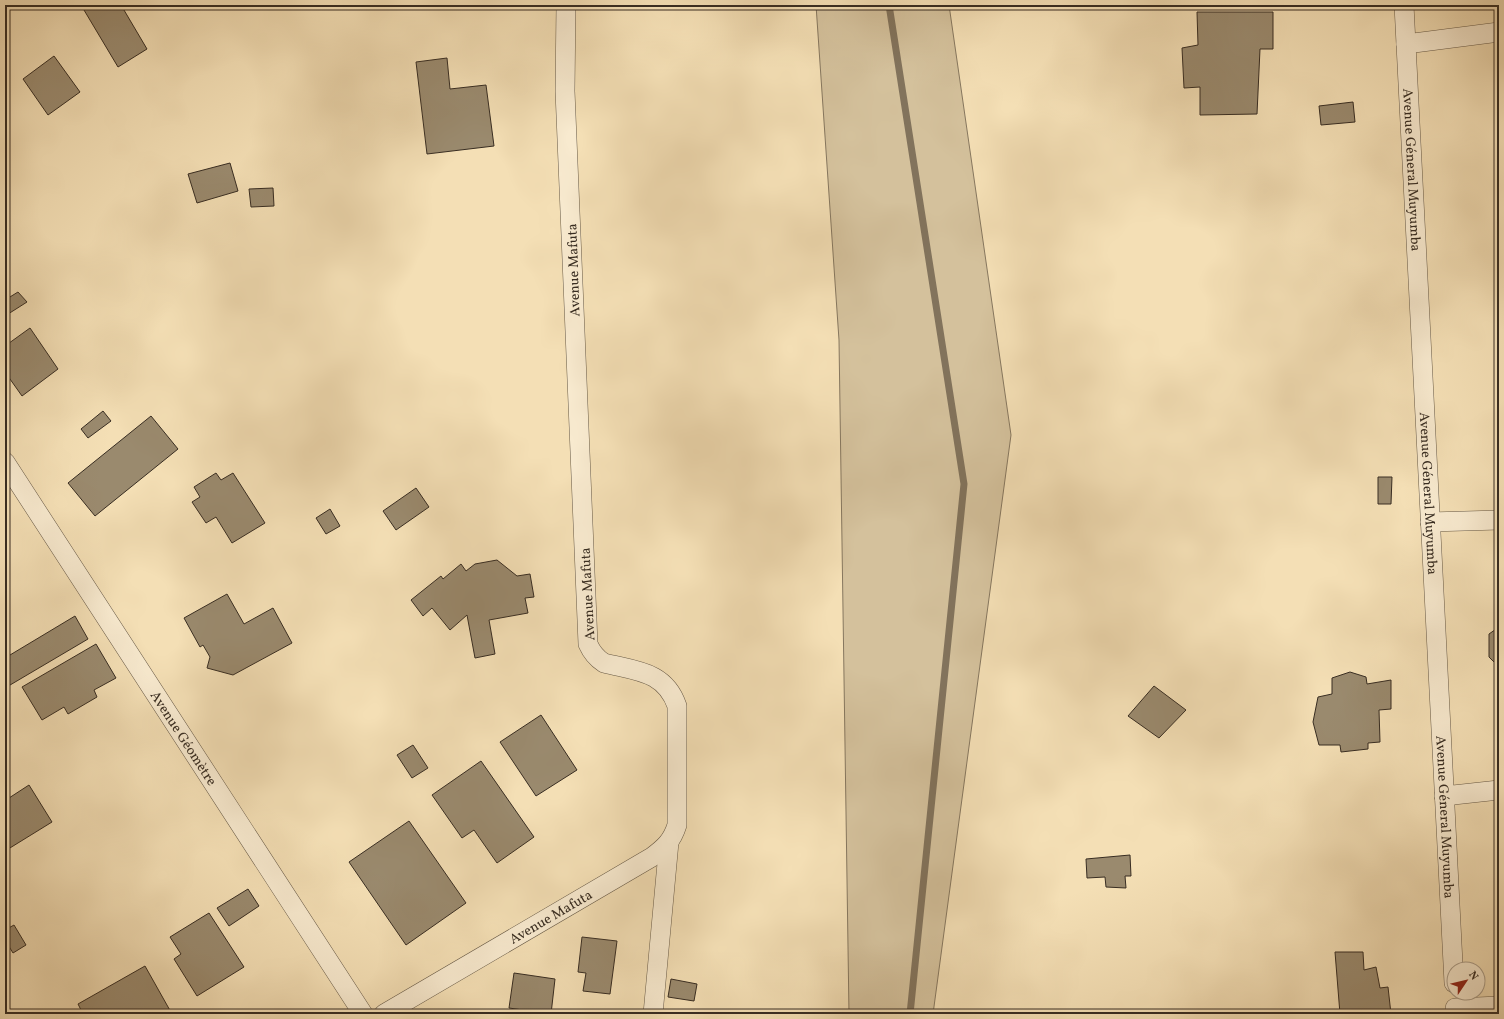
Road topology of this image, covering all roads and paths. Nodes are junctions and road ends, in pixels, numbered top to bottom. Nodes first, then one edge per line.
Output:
1 (566, 5) edge
2 (1404, 5) edge
3 (1499, 32) edge
4 (1406, 44) junction
5 (5, 462) edge
6 (1499, 520) edge
7 (1430, 522) junction
8 (1499, 790) edge
9 (1444, 796) junction
10 (669, 842) junction
11 (1453, 961) edge
12 (1455, 1005) edge
13 (1499, 1006) edge
14 (363, 1014) edge
15 (384, 1014) edge
16 (653, 1014) edge

1 - 10 street, Avenue Mafuta
2 - 4 street, Avenue Géneral Muyumba
3 - 4 street
4 - 7 street, Avenue Géneral Muyumba
5 - 14 street, Avenue Géomètre
6 - 7 street
7 - 9 street, Avenue Géneral Muyumba
8 - 9 street
9 - 11 street, Avenue Géneral Muyumba
10 - 15 street, Avenue Mafuta
10 - 16 street
12 - 13 street

